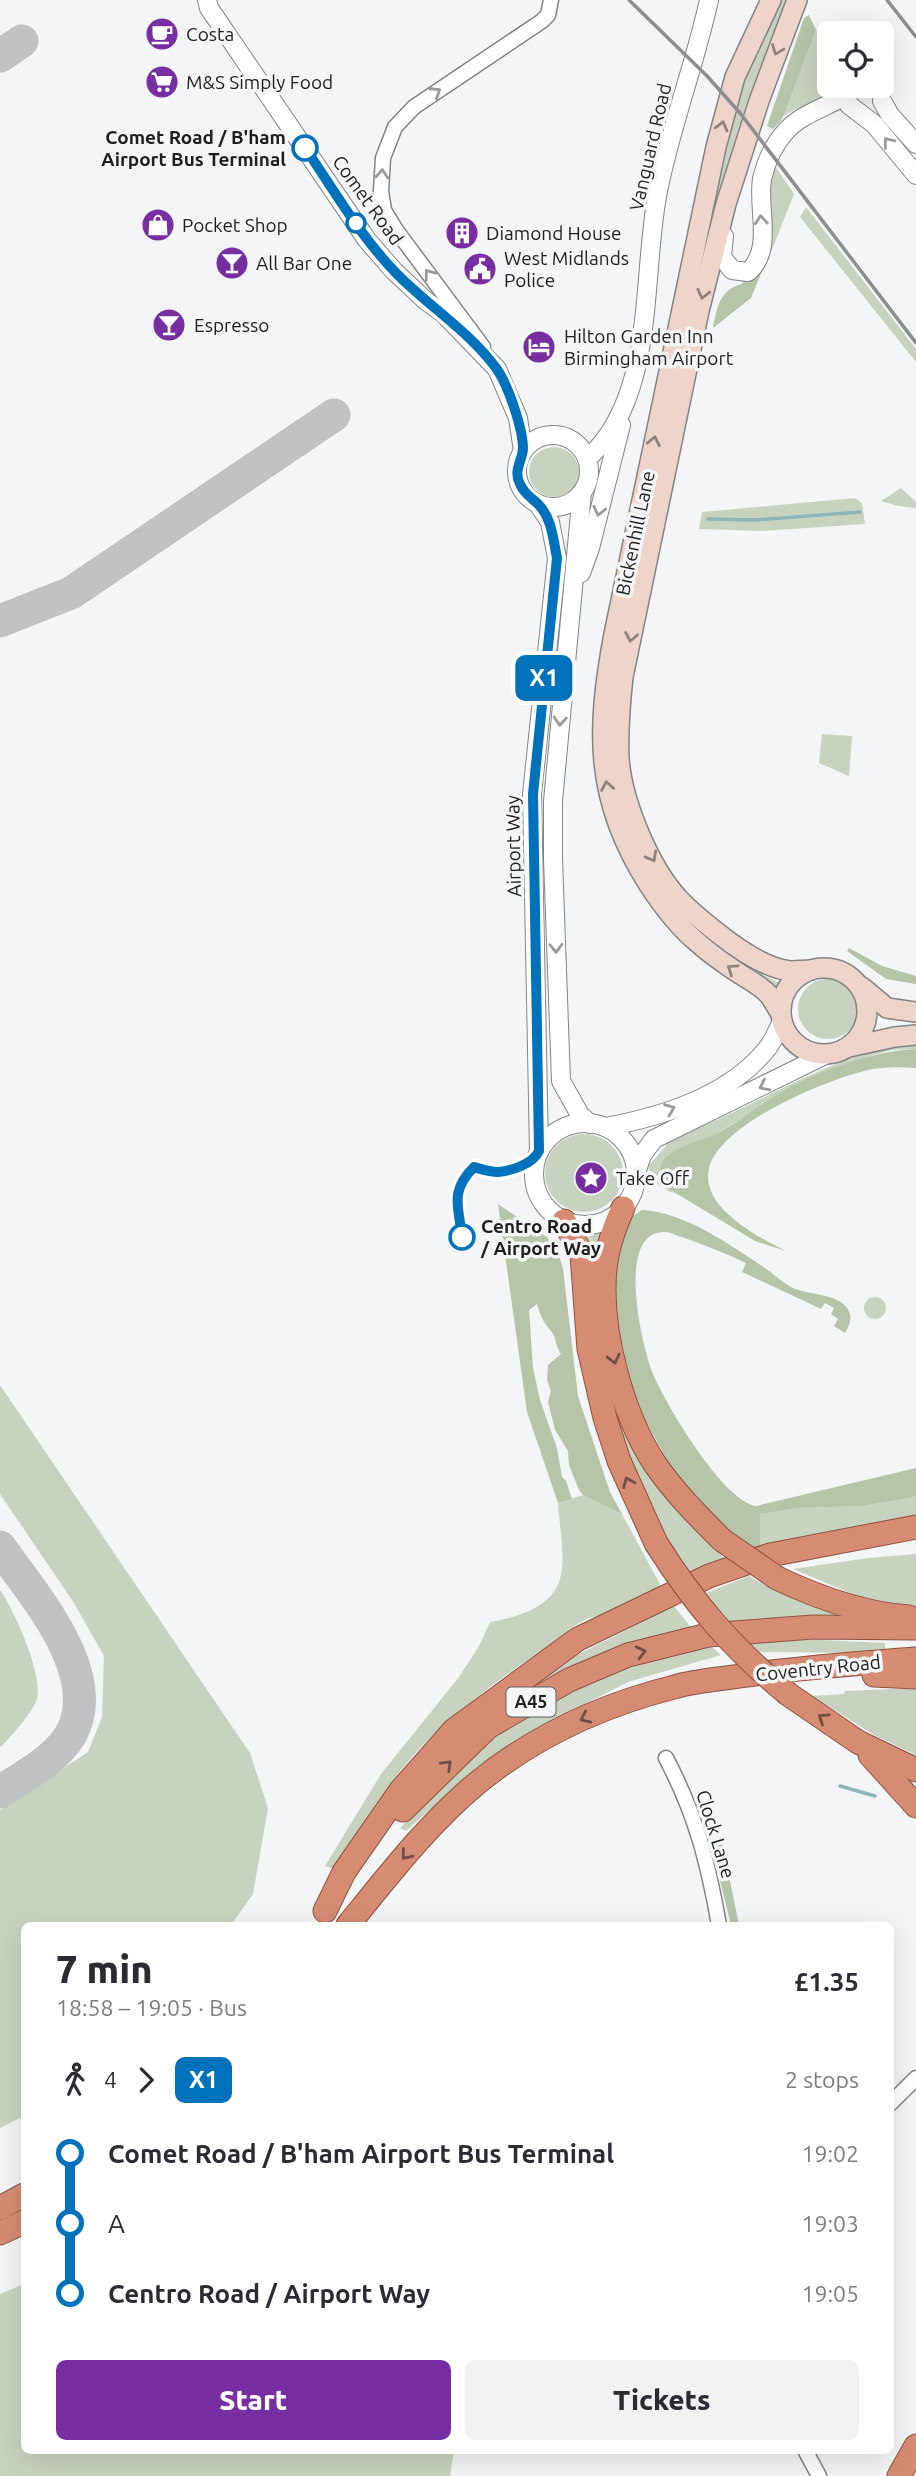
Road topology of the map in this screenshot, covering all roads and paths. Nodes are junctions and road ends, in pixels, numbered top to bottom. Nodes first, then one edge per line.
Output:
1 (207, 0) edge
2 (551, 0) edge
3 (709, 0) edge
4 (771, 0) edge
5 (797, 0) edge
6 (835, 98) edge
7 (848, 98) edge
8 (881, 98) edge
9 (884, 98) edge
10 (858, 111) junction
11 (916, 144) edge
12 (916, 175) edge
13 (726, 204) junction
14 (497, 369) junction
15 (628, 397) junction
16 (523, 451) junction
17 (587, 459) junction
18 (582, 492) junction
19 (538, 504) junction
20 (571, 604) junction
21 (811, 970) junction
22 (856, 982) junction
23 (916, 1012) edge
24 (781, 1018) junction
25 (916, 1035) edge
26 (849, 1047) junction
27 (825, 1055) junction
28 (597, 1126) junction
29 (539, 1151) junction
30 (636, 1173) junction
31 (623, 1208) junction
32 (564, 1222) junction
33 (916, 1527) edge
34 (916, 1544) edge
35 (771, 1555) junction
36 (916, 1617) edge
37 (916, 1628) edge
38 (916, 1659) edge
39 (731, 1677) junction
40 (916, 1677) edge
41 (858, 1742) junction
42 (666, 1758) dead end
43 (916, 1770) edge
44 (916, 1806) edge
45 (320, 1918) edge
46 (350, 1922) edge
47 (718, 1922) edge
48 (916, 2078) edge
49 (894, 2100) edge
50 (21, 2197) edge
51 (0, 2208) edge
52 (21, 2223) edge
53 (0, 2233) edge
54 (916, 2446) edge
55 (807, 2454) edge
56 (819, 2476) edge
57 (899, 2476) edge

1 - 14 street, Comet Road
14 -> 2 street
3 - 15 street, Vanguard Road
24 -> 4 main road, Bickenhill Lane
5 -> 13 main road, Bickenhill Lane
13 -> 6 street
7 - 10 street
8 - 10 street
9 - 11 street
12 -> 10 street
13 -> 21 main road, Bickenhill Lane
14 - 16 street
15 - 17 street, Vanguard Road
15 -> 20 street
16 - 17 street
16 - 19 street
17 - 18 street
18 - 19 street
18 - 20 street, Airport Way
19 - 29 street, Airport Way
20 -> 28 street, Airport Way
21 - 22 main road
21 - 24 main road
22 - 23 main road
22 - 26 main road
24 - 27 main road
28 -> 24 street
25 - 26 main road
26 - 27 main road
27 -> 30 street
28 - 29 street
28 - 30 street
29 - 32 street
30 - 31 street
31 - 32 street
31 -> 36 highway, bridge
41 -> 32 highway, bridge
33 - 35 highway
34 - 35 highway
35 - 45 highway
45 -> 37 highway, Coventry Road / A45
38 - 39 highway, Coventry Road / A45
39 - 40 highway
39 -> 46 highway, A45
41 - 43 highway
41 - 44 highway
42 - 47 street, Clock Lane
48 - 49 street
50 - 51 highway
52 - 53 highway
54 - 57 highway
55 - 56 street

